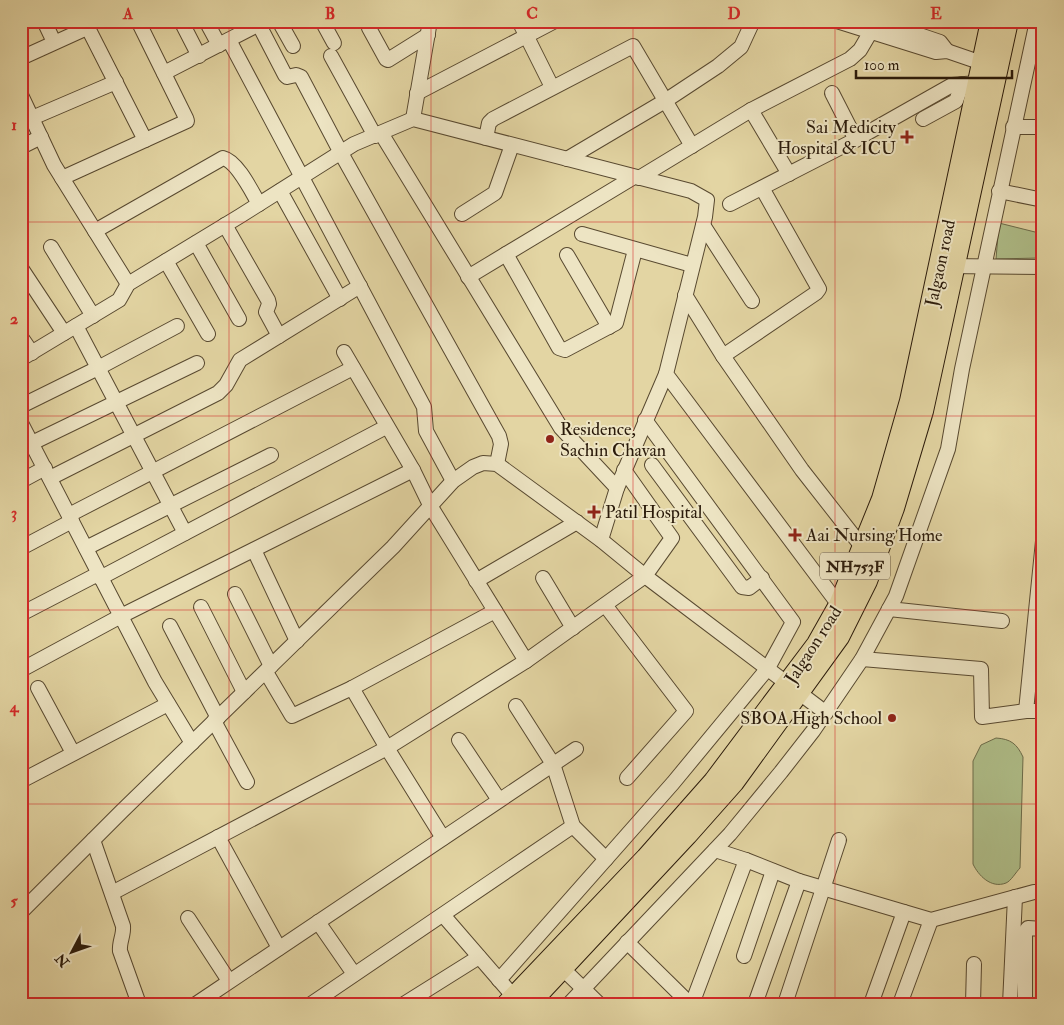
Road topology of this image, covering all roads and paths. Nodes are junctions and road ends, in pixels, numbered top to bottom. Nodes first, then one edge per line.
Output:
1 (44, 21) edge
2 (138, 21) edge
3 (181, 21) edge
4 (206, 21) edge
5 (279, 21) edge
6 (322, 21) edge
7 (369, 21) edge
8 (519, 21) edge
9 (555, 21) edge
10 (753, 21) edge
11 (837, 21) edge
12 (991, 21) edge
13 (1008, 21) edge
14 (1037, 21) edge
15 (262, 23) edge
16 (874, 27) edge
17 (429, 28) edge
18 (526, 37) junction
19 (54, 42) junction
20 (224, 43) junction
21 (293, 46) dead end
22 (199, 56) junction
23 (21, 58) edge
24 (982, 62) junction
25 (164, 73) junction
26 (116, 82) junction
27 (970, 83) junction
28 (552, 87) junction
29 (417, 93) junction
30 (832, 93) dead end
31 (21, 95) edge
32 (665, 101) junction
33 (751, 110) junction
34 (32, 118) junction
35 (413, 119) junction
36 (923, 119) dead end
37 (1013, 127) junction
38 (1043, 127) edge
39 (378, 134) junction
40 (41, 137) junction
41 (486, 138) junction
42 (145, 140) junction
43 (856, 140) junction
44 (512, 145) junction
45 (21, 146) edge
46 (692, 146) junction
47 (341, 153) junction
48 (567, 159) junction
49 (789, 174) junction
50 (302, 177) junction
51 (636, 177) junction
52 (62, 178) junction
53 (762, 188) junction
54 (280, 190) junction
55 (999, 191) junction
56 (1043, 200) edge
57 (260, 204) junction
58 (730, 204) dead end
59 (462, 214) dead end
60 (225, 225) junction
61 (702, 225) junction
62 (95, 230) junction
63 (582, 234) dead end
64 (196, 243) junction
65 (51, 247) dead end
66 (635, 250) junction
67 (506, 254) junction
68 (567, 255) dead end
69 (166, 261) junction
70 (692, 265) junction
71 (947, 266) junction
72 (1043, 266) edge
73 (983, 267) junction
74 (21, 268) edge
75 (468, 277) junction
76 (128, 284) junction
77 (360, 286) junction
78 (685, 295) junction
79 (340, 299) junction
80 (752, 301) dead end
81 (93, 316) junction
82 (240, 319) dead end
83 (177, 326) dead end
84 (609, 327) junction
85 (70, 330) junction
86 (208, 334) dead end
87 (21, 336) edge
88 (279, 336) junction
89 (344, 352) dead end
90 (26, 356) edge
91 (723, 356) junction
92 (197, 363) dead end
93 (98, 368) junction
94 (353, 368) junction
95 (666, 374) junction
96 (117, 402) junction
97 (21, 406) edge
98 (646, 420) junction
99 (21, 423) edge
100 (386, 427) junction
101 (135, 436) junction
102 (32, 443) junction
103 (271, 455) dead end
104 (497, 464) junction
105 (652, 465) dead end
106 (413, 470) junction
107 (624, 470) junction
108 (153, 471) junction
109 (47, 473) junction
110 (21, 481) edge
111 (453, 482) junction
112 (617, 488) junction
113 (171, 506) junction
114 (431, 507) junction
115 (70, 518) junction
116 (577, 522) junction
117 (185, 533) junction
118 (601, 540) junction
119 (1043, 541) edge
120 (21, 548) edge
121 (86, 548) junction
122 (863, 548) junction
123 (254, 550) junction
124 (99, 576) junction
125 (645, 576) junction
126 (543, 578) dead end
127 (762, 578) junction
128 (476, 581) junction
129 (235, 594) dead end
130 (839, 605) junction
131 (1040, 605) edge
132 (605, 606) junction
133 (201, 607) dead end
134 (889, 609) junction
135 (495, 611) junction
136 (21, 614) edge
137 (121, 616) junction
138 (1002, 620) dead end
139 (170, 626) dead end
140 (573, 628) junction
141 (297, 641) junction
142 (1037, 654) edge
143 (862, 659) junction
144 (526, 661) junction
145 (768, 668) junction
146 (268, 669) junction
147 (21, 670) edge
148 (38, 688) dead end
149 (352, 688) junction
150 (794, 688) junction
151 (244, 692) junction
152 (168, 704) junction
153 (516, 706) dead end
154 (1026, 711) junction
155 (1043, 711) edge
156 (826, 713) junction
157 (216, 720) junction
158 (459, 740) dead end
159 (192, 743) junction
160 (387, 748) junction
161 (576, 749) dead end
162 (74, 754) junction
163 (553, 764) junction
164 (627, 778) dead end
165 (21, 781) edge
166 (247, 782) dead end
167 (499, 800) junction
168 (573, 826) junction
169 (218, 837) junction
170 (443, 838) junction
171 (93, 840) junction
172 (839, 840) dead end
173 (715, 850) junction
174 (606, 859) junction
175 (746, 860) junction
176 (774, 871) junction
177 (799, 881) junction
178 (823, 888) junction
179 (1043, 892) edge
180 (112, 893) junction
181 (1016, 897) junction
182 (22, 910) edge
183 (904, 912) junction
184 (443, 915) junction
185 (188, 918) dead end
186 (931, 920) junction
187 (318, 922) junction
188 (1043, 928) edge
189 (627, 942) junction
190 (279, 948) junction
191 (744, 956) dead end
192 (479, 957) junction
193 (974, 964) dead end
194 (562, 968) junction
195 (354, 974) junction
196 (499, 980) junction
197 (229, 981) junction
198 (583, 989) junction
199 (517, 1001) edge
200 (139, 1004) edge
201 (196, 1004) edge
202 (311, 1004) edge
203 (404, 1004) edge
204 (569, 1004) edge
205 (583, 1004) edge
206 (599, 1004) edge
207 (691, 1004) edge
208 (755, 1004) edge
209 (785, 1004) edge
210 (870, 1004) edge
211 (900, 1004) edge
212 (973, 1004) edge
213 (1010, 1004) edge
214 (1025, 1004) edge

1 - 19 street
2 - 25 street
3 - 22 street
4 - 20 street
5 - 21 street
6 - 39 street
7 - 17 street
8 - 18 street
9 - 18 street
10 - 32 street
11 - 16 street
12 - 24 highway, Jalgaon road / NH753F
13 - 71 highway, Jalgaon road / NH753F
14 - 37 street
15 - 20 street
15 - 47 street
16 - 24 street
16 - 33 street
17 - 29 street
18 - 28 street
18 - 29 street
19 - 23 street
19 - 26 street
20 - 22 street
20 - 50 street
22 - 25 street
24 - 27 highway, Jalgaon road / NH753F
25 - 42 street
26 - 34 street
26 - 42 street
27 - 36 street
27 - 43 street
27 - 71 highway, Jalgaon road / NH753F
28 - 32 street
28 - 41 street
29 - 35 street
30 - 43 street
31 - 34 street
32 - 46 street
32 - 48 street
33 - 46 street
33 - 49 street
34 - 40 street
35 - 39 street
35 - 41 street
37 - 38 street
37 - 55 street
39 - 47 street
39 - 75 street
40 - 45 street
40 - 52 street
41 - 44 street
42 - 52 street
43 - 49 street
44 - 48 street
44 - 59 street
46 - 51 street
47 - 50 street
47 - 104 street
48 - 51 street
49 - 53 street
50 - 54 street
50 - 77 street
51 - 61 street
51 - 67 street
52 - 62 street
53 - 58 street
53 - 91 street
54 - 57 street
54 - 79 street
55 - 56 street
55 - 73 street
57 - 60 street
57 - 62 street
60 - 64 street
60 - 88 street
61 - 70 street
61 - 80 street
62 - 76 street
63 - 66 street
64 - 69 street
64 - 82 street
65 - 81 street
66 - 70 street
66 - 84 street
67 - 75 street
67 - 84 street
68 - 84 street
69 - 76 street
69 - 86 street
70 - 78 street
71 - 73 street
71 - 122 highway, Jalgaon road / NH753F
71 - 150 highway, Jalgaon road / NH753F
72 - 73 street
73 - 134 street
74 - 85 street
75 - 112 street
76 - 81 street
77 - 79 street
77 - 111 street
78 - 91 street
78 - 95 street
79 - 88 street
81 - 85 street
83 - 93 street
85 - 90 street
85 - 93 street
87 - 90 street
88 - 101 street
89 - 94 street
91 - 122 street
92 - 96 street
93 - 96 street
93 - 97 street
94 - 100 street
94 - 108 street
95 - 98 street
95 - 130 street
96 - 101 street
96 - 102 street
98 - 107 street
98 - 127 street
99 - 102 street
100 - 106 street
100 - 117 street
101 - 108 street
101 - 109 street
102 - 109 street
103 - 113 street
104 - 111 street
104 - 116 street
105 - 127 street
106 - 114 street
106 - 123 street
107 - 112 street
107 - 125 street
108 - 113 street
108 - 115 street
109 - 110 street
109 - 115 street
111 - 114 street
112 - 118 street
113 - 117 street
113 - 121 street
114 - 128 street
114 - 141 street
115 - 120 street
115 - 121 street
116 - 118 street
116 - 128 street
117 - 124 street
118 - 125 street
119 - 131 street
121 - 124 street
122 - 130 highway, Jalgaon road / NH753F
123 - 137 street
123 - 141 street
124 - 136 street
124 - 137 street
125 - 132 street
125 - 145 street
126 - 140 street
127 - 145 street
128 - 135 street
129 - 146 street
130 - 150 highway, Jalgaon road / NH753F
131 - 142 street
132 - 140 street
132 - 164 street
133 - 151 street
134 - 138 street
134 - 143 street
135 - 144 street
135 - 149 street
137 - 147 street
137 - 152 street
139 - 157 street
140 - 144 street
141 - 146 street
142 - 154 street
143 - 154 street
143 - 156 street
144 - 160 street
145 - 150 street
145 - 174 street
146 - 149 street
146 - 151 street
148 - 162 street
149 - 160 street
150 - 156 street
150 - 194 highway, Jalgaon road / NH753F
150 - 199 highway, Jalgaon road / NH753F
151 - 157 street
152 - 159 street
152 - 162 street
153 - 163 street
154 - 155 street
156 - 173 street
157 - 159 street
157 - 166 street
158 - 167 street
159 - 171 street
160 - 169 street
160 - 170 street
161 - 163 street
162 - 165 street
163 - 167 street
163 - 168 street
167 - 170 street
168 - 174 street
168 - 184 street
169 - 180 street
169 - 190 street
170 - 187 street
171 - 180 street
171 - 182 street
172 - 178 street
173 - 175 street
173 - 189 street
174 - 196 street
175 - 176 street
175 - 207 street
176 - 177 street
176 - 191 street
177 - 178 street
177 - 208 street
178 - 183 street
178 - 209 street
179 - 181 street
180 - 200 street
181 - 186 street
181 - 213 street
183 - 186 street
183 - 210 street
184 - 192 street
184 - 195 street
185 - 197 street
186 - 211 street
187 - 190 street
187 - 195 street
188 - 214 street
189 - 198 street
189 - 207 street
190 - 197 street
192 - 196 street
192 - 203 street
193 - 212 street
194 - 198 street
194 - 199 highway, Jalgaon road / NH753F
195 - 202 street
196 - 199 street
197 - 201 street
198 - 204 street
198 - 205 street
198 - 206 street

